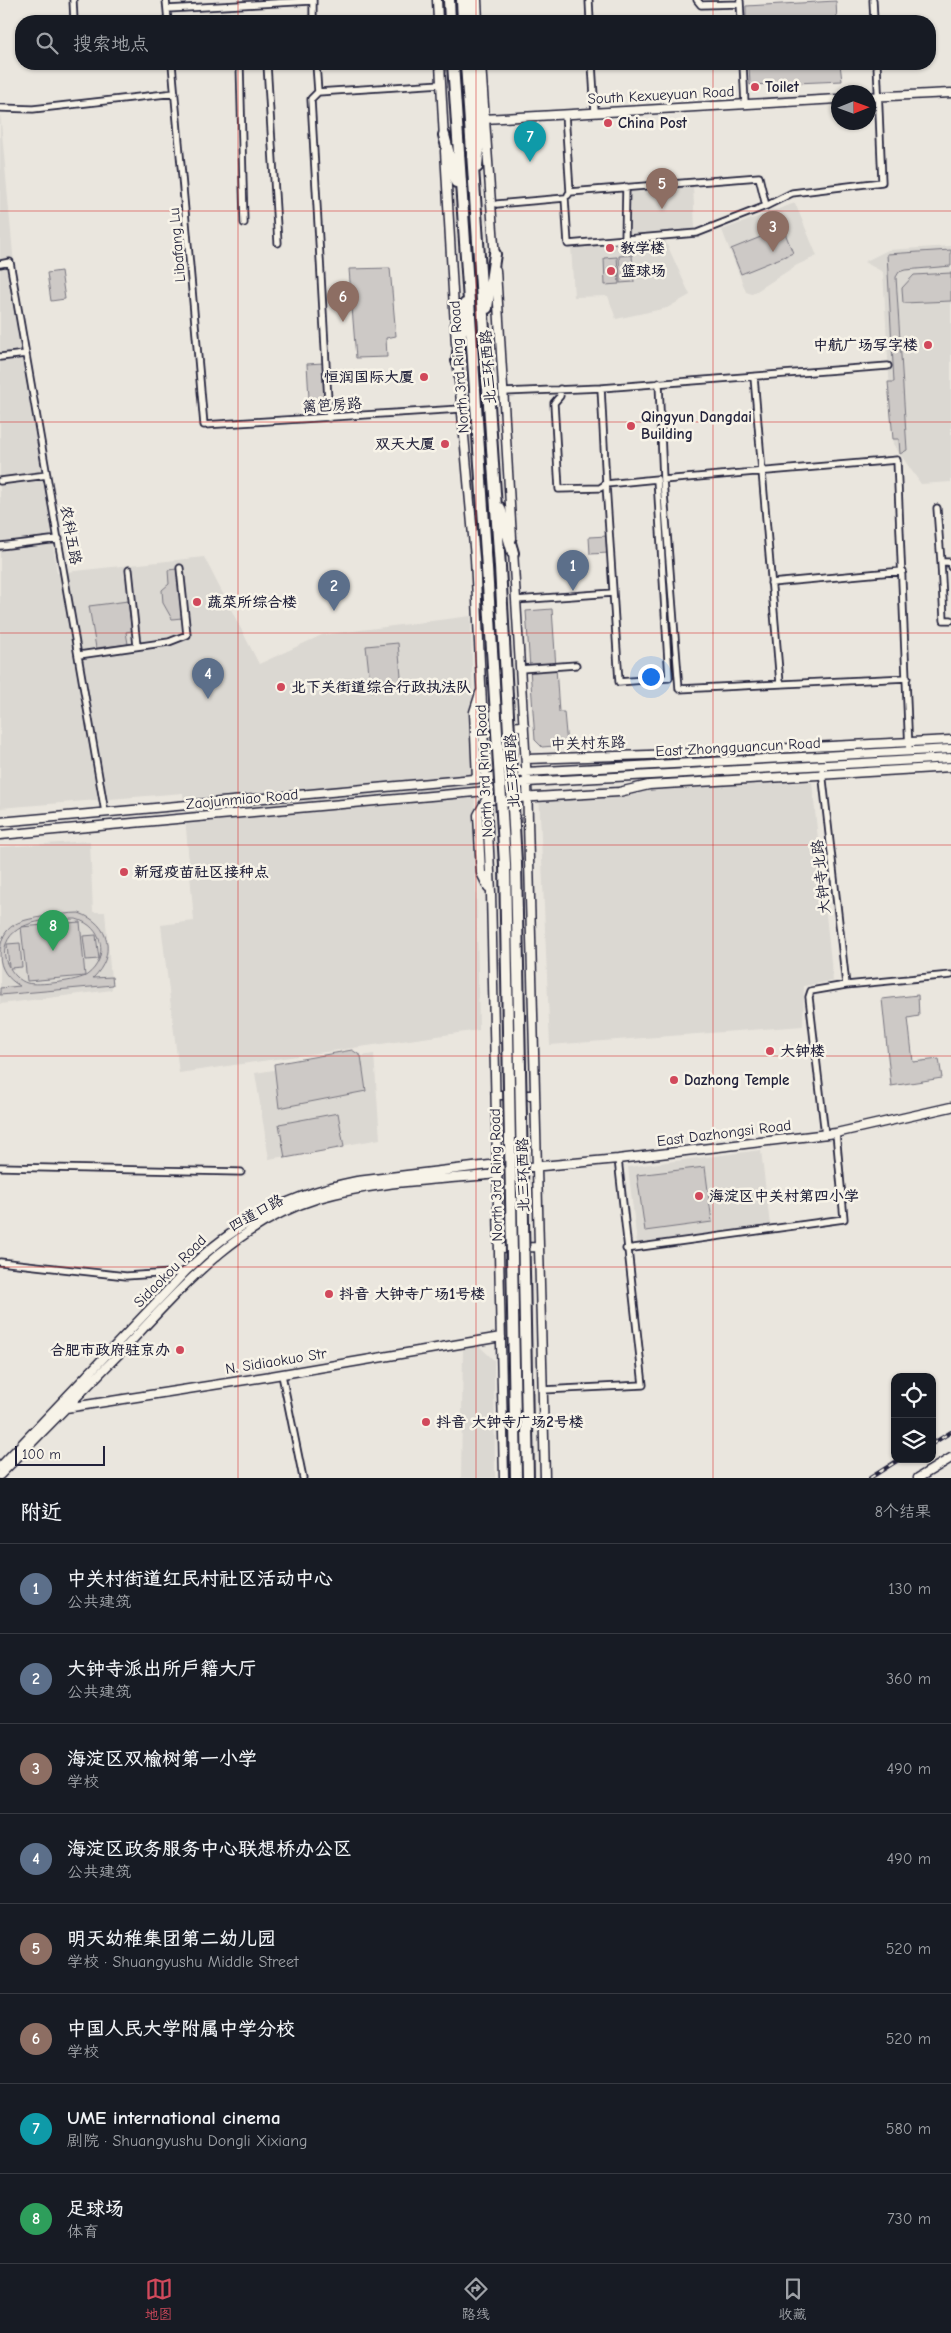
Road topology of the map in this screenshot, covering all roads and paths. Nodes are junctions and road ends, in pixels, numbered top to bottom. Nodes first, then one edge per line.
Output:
1 (73, 0) edge
2 (166, 0) edge
3 (312, 0) edge
4 (437, 0) edge
5 (449, 0) edge
6 (462, 0) edge
7 (471, 0) edge
8 (477, 0) edge
9 (589, 0) edge
10 (698, 0) edge
11 (873, 0) edge
12 (880, 0) edge
13 (740, 2) edge
14 (167, 9) junction
15 (74, 15) edge
16 (168, 15) edge
17 (313, 15) edge
18 (438, 15) edge
19 (450, 15) edge
20 (463, 15) edge
21 (472, 15) edge
22 (478, 15) edge
23 (590, 15) edge
24 (741, 15) edge
25 (874, 15) edge
26 (173, 70) edge
27 (240, 70) edge
28 (267, 70) edge
29 (316, 70) edge
30 (440, 70) edge
31 (453, 70) edge
32 (466, 70) edge
33 (475, 70) edge
34 (481, 70) edge
35 (592, 70) edge
36 (743, 70) edge
37 (878, 70) edge
38 (441, 84) junction
39 (318, 92) junction
40 (175, 93) junction
41 (951, 93) edge
42 (876, 96) edge
43 (880, 96) junction
44 (831, 99) edge
45 (745, 104) junction
46 (2, 108) edge
47 (595, 112) junction
48 (565, 114) junction
49 (484, 119) junction
50 (444, 134) junction
51 (626, 188) junction
52 (570, 192) junction
53 (565, 198) junction
54 (475, 203) junction
55 (496, 204) dead end
56 (463, 205) junction
57 (766, 206) junction
58 (244, 223) dead end
59 (625, 240) junction
60 (278, 243) dead end
61 (495, 254) junction
62 (0, 264) edge
63 (468, 283) junction
64 (484, 326) junction
65 (26, 354) junction
66 (0, 356) edge
67 (457, 361) junction
68 (888, 366) dead end
69 (754, 377) junction
70 (659, 383) junction
71 (601, 388) junction
72 (560, 389) junction
73 (504, 392) junction
74 (460, 409) junction
75 (329, 418) junction
76 (762, 473) junction
77 (48, 475) junction
78 (663, 480) junction
79 (0, 481) edge
80 (606, 484) junction
81 (494, 485) junction
82 (937, 508) dead end
83 (59, 539) junction
84 (0, 546) edge
85 (513, 553) junction
86 (941, 562) junction
87 (951, 567) edge
88 (180, 568) dead end
89 (129, 570) dead end
90 (903, 571) junction
91 (772, 583) junction
92 (613, 593) junction
93 (516, 600) junction
94 (951, 620) edge
95 (137, 646) junction
96 (79, 655) junction
97 (576, 665) dead end
98 (520, 670) junction
99 (907, 678) junction
100 (780, 683) junction
101 (481, 691) junction
102 (524, 726) junction
103 (504, 727) junction
104 (482, 728) junction
105 (951, 740) edge
106 (909, 742) junction
107 (951, 749) edge
108 (909, 751) junction
109 (951, 758) edge
110 (526, 759) junction
111 (822, 766) junction
112 (951, 767) edge
113 (526, 772) junction
114 (506, 775) junction
115 (823, 775) junction
116 (481, 778) junction
117 (527, 782) junction
118 (507, 786) junction
119 (486, 791) junction
120 (528, 798) junction
121 (508, 799) junction
122 (486, 800) junction
123 (105, 812) junction
124 (0, 822) edge
125 (0, 835) edge
126 (951, 975) edge
127 (846, 985) junction
128 (535, 1095) junction
129 (496, 1096) junction
130 (951, 1107) edge
131 (836, 1133) junction
132 (825, 1135) junction
133 (618, 1160) junction
134 (0, 1167) edge
135 (537, 1167) junction
136 (498, 1169) junction
137 (241, 1172) dead end
138 (538, 1247) junction
139 (500, 1248) junction
140 (626, 1249) junction
141 (0, 1262) edge
142 (185, 1272) junction
143 (502, 1337) junction
144 (282, 1374) junction
145 (542, 1390) junction
146 (66, 1408) junction
147 (54, 1410) junction
148 (951, 1458) edge
149 (0, 1467) edge
150 (0, 1475) edge
151 (303, 1478) edge
152 (504, 1478) edge
153 (516, 1478) edge
154 (528, 1478) edge
155 (545, 1478) edge
156 (918, 1478) edge

1 - 15 street
2 - 14 street
3 - 14 street
3 - 17 street
4 - 18 street
5 - 19 highway
6 - 20 highway
7 - 21 highway
8 - 22 street
9 - 23 street
10 - 13 street
11 - 12 street
11 - 25 street
13 - 24 street
14 - 16 street
26 - 40 street, Libafang Lu
27 - 58 street
28 - 60 street
29 - 39 street
30 - 38 street, 北三环西路
31 - 56 highway, North 3rd Ring Road
32 - 54 highway, North 3rd Ring Road
33 - 54 highway
34 - 49 street, 北三环西路
35 - 47 street
36 - 45 street
37 - 43 street
38 - 39 street
38 - 50 street, 北三环西路
39 - 75 street
40 - 46 street
40 - 75 street, Libafang Lu
41 - 43 street
42 - 43 street
43 - 57 street
44 - 45 street, South Kexueyuan Road
45 - 47 street, South Kexueyuan Road
47 - 48 street, South Kexueyuan Road
48 - 49 street, South Kexueyuan Road
48 - 52 street
49 - 61 street, 北三环西路
50 - 56 highway
50 - 67 street, 北三环西路
51 - 52 street
51 - 57 street
51 - 59 street
52 - 53 street
53 - 55 street
53 - 59 street
54 - 64 highway, North 3rd Ring Road
56 - 63 highway, North 3rd Ring Road
57 - 59 street
61 - 64 highway
61 - 73 street, 北三环西路
62 - 65 street, 农科五路
63 - 67 highway
63 - 153 highway, North 3rd Ring Road, bridge
64 - 81 highway, North 3rd Ring Road
65 - 66 street
65 - 77 street, 农科五路
67 - 74 street, 北三环西路
68 - 69 street
69 - 70 street
69 - 76 street
70 - 71 street
70 - 78 street
71 - 72 street
71 - 80 street
72 - 73 street
72 - 80 street
73 - 85 street, 北三环西路
74 - 75 street, 篱笆房路
74 - 101 street, 北三环西路
76 - 78 street
76 - 90 street
76 - 91 street
77 - 79 street
77 - 83 street, 农科五路
78 - 100 street
80 - 92 street
80 - 92 street
81 - 85 highway
81 - 154 highway, North 3rd Ring Road, bridge
82 - 86 street
83 - 84 street
83 - 96 street, 农科五路
85 - 93 street, 北三环西路
86 - 87 street
86 - 94 street
88 - 95 street
89 - 95 street
90 - 91 street
90 - 99 street
91 - 100 street
92 - 93 street
93 - 98 street, 北三环西路
95 - 96 street
96 - 123 street, 农科五路
97 - 98 street
98 - 102 street, 北三环西路
99 - 100 street
99 - 106 street
101 - 104 street, 北三环西路
101 - 116 street
102 - 103 street
102 - 110 street, 北三环西路
103 - 104 street
103 - 114 street
104 - 116 street, 北三环西路
105 - 106 street, 中关村东路
106 - 108 street
106 - 110 street, 中关村东路
107 - 108 street, East Zhongguancun Road
108 - 113 street, East Zhongguancun Road
109 - 111 street, Zaojunmiao Road
110 - 113 street, 北三环西路
111 - 115 street, 大钟寺北路
111 - 117 street, Zaojunmiao Road
112 - 115 street
113 - 114 street, East Zhongguancun Road
113 - 117 street, 北三环西路
114 - 116 street, Zaojunmiao Road
114 - 118 street
115 - 120 street
115 - 127 street, 大钟寺北路
116 - 119 street, 北三环西路
116 - 123 street, Zaojunmiao Road
117 - 118 street, Zaojunmiao Road
117 - 120 street, 北三环西路
118 - 119 street, Zaojunmiao Road
118 - 121 street
119 - 122 street, 北三环西路
119 - 125 street, Zaojunmiao Road
120 - 121 street
120 - 128 street, 北三环西路
121 - 122 street
122 - 129 street, 北三环西路
123 - 124 street, Zaojunmiao Road
126 - 127 street
127 - 132 street
128 - 129 street
128 - 135 street, 北三环西路
129 - 136 street, 北三环西路
130 - 131 street, East Dazhongsi Road
131 - 132 street, East Dazhongsi Road
131 - 140 street
132 - 133 street, East Dazhongsi Road
133 - 135 street, East Dazhongsi Road
133 - 140 street
134 - 137 street
135 - 136 street, East Dazhongsi Road
135 - 138 street, 北三环西路
136 - 139 street, 北三环西路
136 - 142 street, Sidaokou Road
136 - 146 street, 四道口路
138 - 139 street
138 - 145 street, 北三环西路
139 - 143 street, 北三环西路
140 - 145 street
141 - 142 street
142 - 147 street, Sidaokou Road
143 - 144 street, N. Sidiaokuo Str
143 - 152 street, 北三环西路
144 - 146 street, N. Sidiaokuo Str
144 - 151 street
145 - 155 street, 北三环西路
146 - 147 street, N. Sidiaokuo Str
146 - 150 street, 四道口路
147 - 149 street, Sidaokou Road
148 - 156 street

